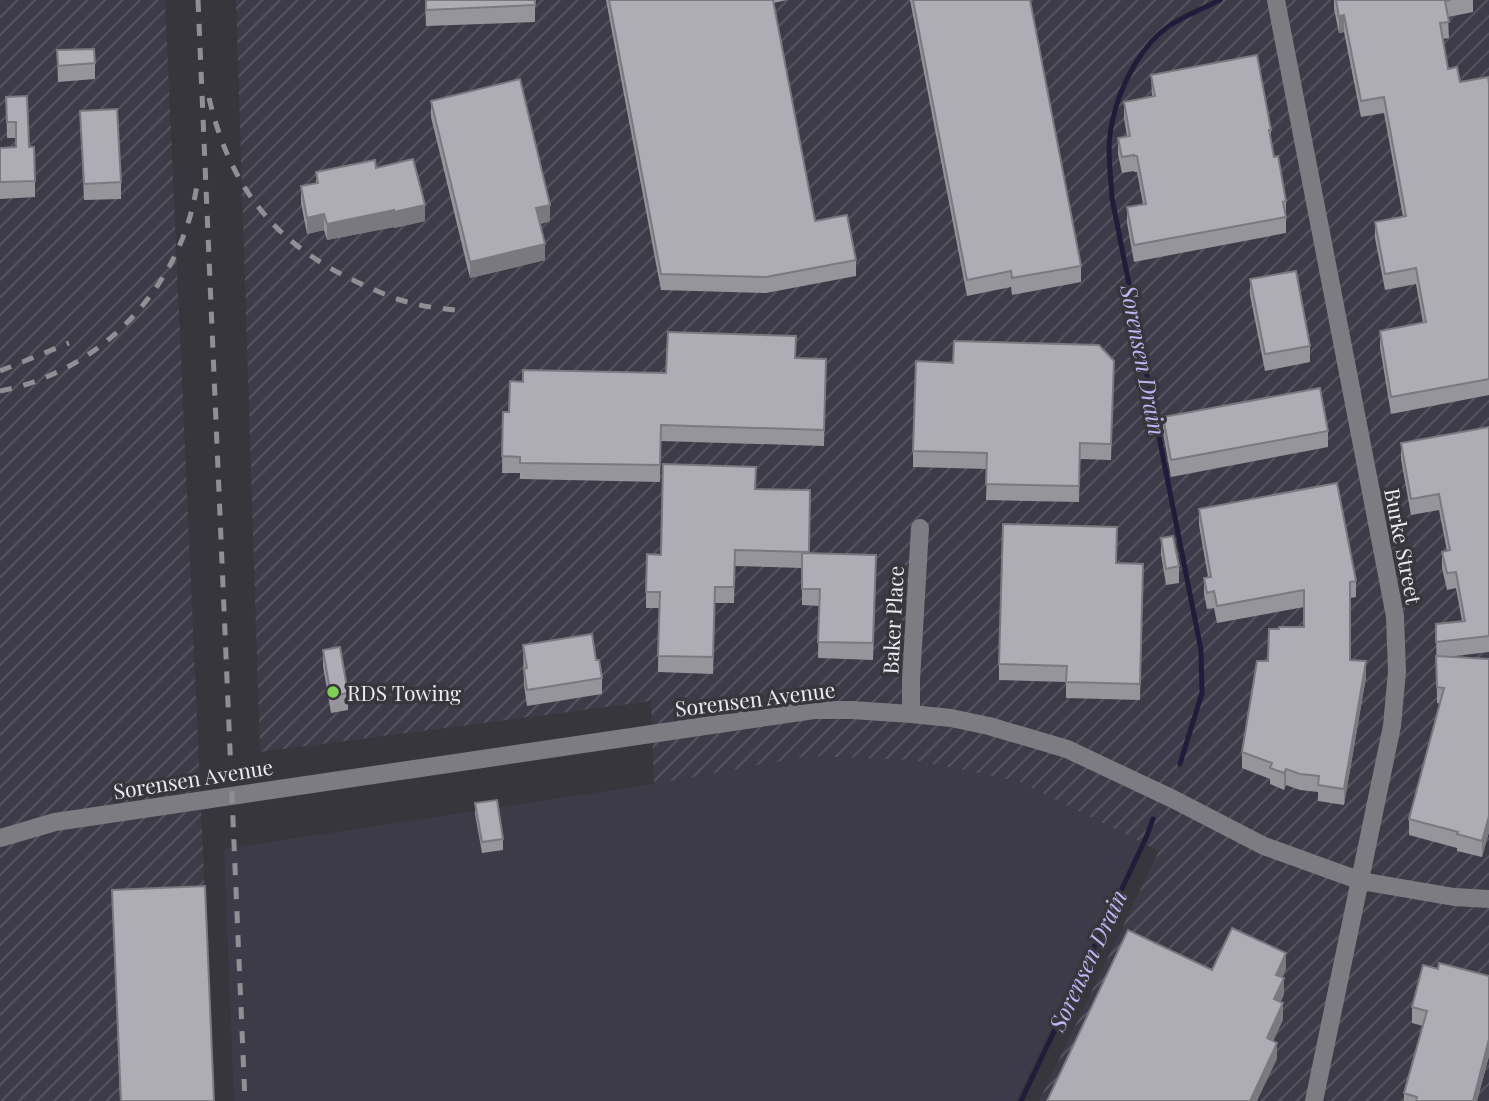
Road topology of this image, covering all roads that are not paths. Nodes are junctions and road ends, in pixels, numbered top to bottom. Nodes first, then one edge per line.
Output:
1 (1276, 0) edge
2 (920, 528) dead end
3 (911, 714) junction
4 (0, 838) edge
5 (1361, 881) junction
6 (1489, 899) edge
7 (1314, 1101) edge

1 - 5 street, Burke Street
2 - 3 street, Baker Place
3 - 4 street, Sorensen Avenue
3 - 5 street, Sorensen Avenue
5 - 6 street, Sorensen Avenue
5 - 7 street, Burke Street

